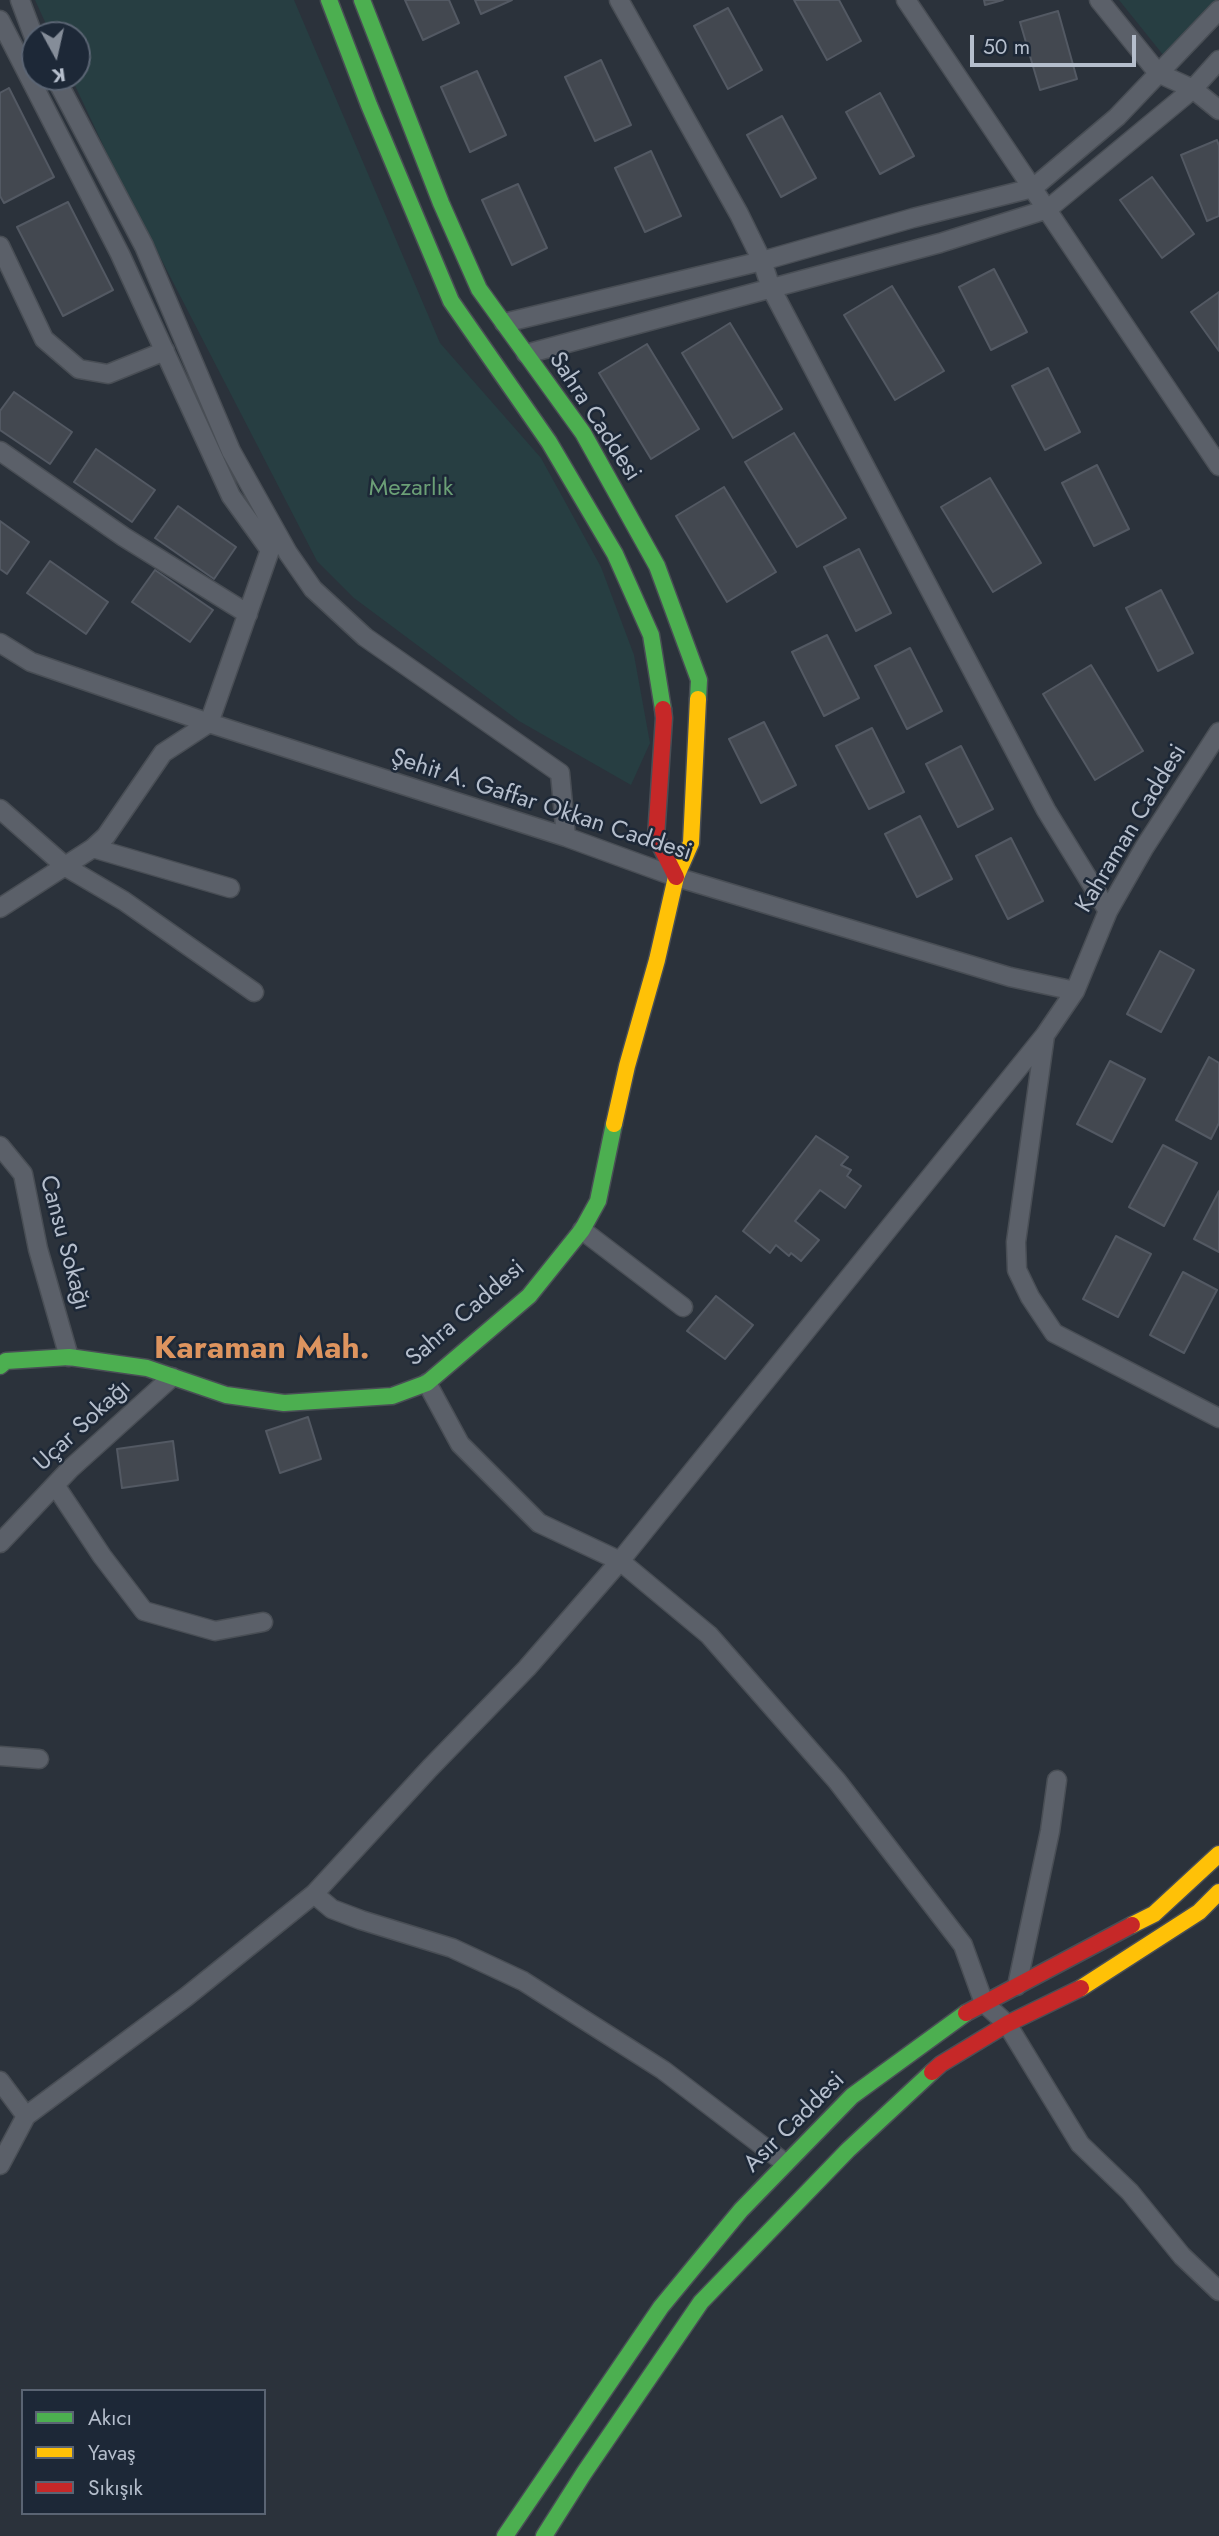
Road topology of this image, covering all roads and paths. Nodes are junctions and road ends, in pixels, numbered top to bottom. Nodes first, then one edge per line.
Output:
1 (20, 0) edge
2 (329, 0) edge
3 (362, 0) edge
4 (619, 0) edge
5 (906, 0) edge
6 (1099, 0) edge
7 (1219, 10) edge
8 (0, 20) edge
9 (28, 21) edge
10 (1219, 60) edge
11 (1158, 73) junction
12 (1193, 89) junction
13 (62, 91) edge
14 (1219, 110) edge
15 (1033, 188) junction
16 (1048, 209) junction
17 (0, 246) edge
18 (762, 261) junction
19 (771, 288) junction
20 (504, 323) junction
21 (165, 351) junction
22 (526, 354) junction
23 (0, 451) edge
24 (1219, 466) edge
25 (248, 614) junction
26 (0, 643) edge
27 (209, 723) junction
28 (1219, 732) edge
29 (0, 809) edge
30 (566, 837) junction
31 (93, 848) junction
32 (66, 867) junction
33 (676, 877) junction
34 (230, 888) dead end
35 (0, 908) edge
36 (1108, 911) junction
37 (1075, 991) junction
38 (254, 992) dead end
39 (1045, 1035) junction
40 (0, 1146) edge
41 (582, 1230) junction
42 (683, 1307) dead end
43 (69, 1357) junction
44 (0, 1366) edge
45 (173, 1377) junction
46 (427, 1383) junction
47 (1219, 1418) edge
48 (55, 1485) junction
49 (0, 1543) edge
50 (620, 1561) junction
51 (263, 1622) dead end
52 (0, 1756) edge
53 (39, 1759) dead end
54 (1057, 1780) dead end
55 (1219, 1854) edge
56 (1219, 1892) edge
57 (314, 1894) junction
58 (1017, 1986) junction
59 (984, 2003) junction
60 (1007, 2024) junction
61 (0, 2081) edge
62 (26, 2116) junction
63 (785, 2163) junction
64 (0, 2165) edge
65 (1219, 2291) edge
66 (505, 2536) edge
67 (544, 2536) edge

1 - 9 street
2 - 33 street
3 - 20 street, Sahra Caddesi
4 - 18 street
5 - 15 street
6 - 11 street
7 - 11 street
8 - 21 street
10 - 12 street
11 - 12 street
11 - 15 street
12 - 14 street
12 - 16 street
13 - 30 street
15 - 16 street
15 - 18 street
16 - 19 street
16 - 24 street
17 - 21 street
18 - 19 street
18 - 20 street
19 - 22 street
19 - 36 street
20 - 22 street, Sahra Caddesi
21 - 25 street
22 - 33 street, Sahra Caddesi
23 - 25 street
25 - 27 street
26 - 27 street, Şehit A. Gaffar Okkan Caddesi
27 - 30 street, Şehit A. Gaffar Okkan Caddesi
27 - 31 street
28 - 36 street, Kahraman Caddesi
29 - 32 street
30 - 33 street, Şehit A. Gaffar Okkan Caddesi
31 - 32 street
31 - 34 street
32 - 35 street
32 - 38 street
33 - 37 street, Şehit A. Gaffar Okkan Caddesi
33 - 41 street, Sahra Caddesi
36 - 37 street, Kahraman Caddesi
37 - 39 street, Kahraman Caddesi
39 - 47 street
39 - 50 street, Kahraman Caddesi
40 - 43 street, Cansu Sokağı
41 - 42 street
41 - 46 street, Sahra Caddesi
43 - 44 street, Sahra Caddesi
43 - 45 street, Sahra Caddesi
45 - 46 street, Sahra Caddesi
45 - 48 street, Uçar Sokağı
46 - 50 street
48 - 49 street, Uçar Sokağı
48 - 51 street
50 - 57 street, Kahraman Caddesi
50 - 59 street
52 - 53 street
54 - 58 street
55 - 58 street, Asır Caddesi
56 - 60 street
57 - 62 street, Kahraman Caddesi
57 - 63 street
58 - 59 street, Asır Caddesi
59 - 60 street
59 - 63 street, Asır Caddesi
60 - 65 street
60 - 67 street
61 - 62 street
62 - 64 street
63 - 66 street, Asır Caddesi

